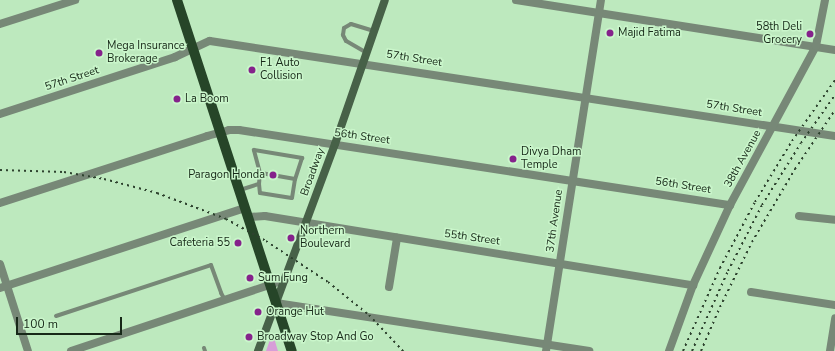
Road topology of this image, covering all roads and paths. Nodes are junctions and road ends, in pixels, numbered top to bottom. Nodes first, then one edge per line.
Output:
1 (75, 0) edge
2 (177, 0) edge
3 (385, 0) edge
4 (516, 0) edge
5 (601, 0) edge
6 (825, 0) edge
7 (599, 12) junction
8 (0, 24) edge
9 (375, 31) junction
10 (816, 46) junction
11 (193, 48) junction
12 (835, 50) edge
13 (367, 53) junction
14 (363, 63) junction
15 (586, 96) junction
16 (0, 114) edge
17 (774, 126) junction
18 (221, 132) junction
19 (835, 136) edge
20 (335, 144) junction
21 (260, 173) junction
22 (295, 179) junction
23 (572, 180) junction
24 (259, 184) junction
25 (240, 190) junction
26 (0, 204) edge
27 (730, 204) junction
28 (247, 213) junction
29 (799, 216) dead end
30 (835, 220) edge
31 (306, 223) junction
32 (397, 238) junction
33 (560, 262) junction
34 (0, 264) edge
35 (284, 280) junction
36 (270, 285) junction
37 (693, 285) junction
38 (4, 287) edge
39 (389, 287) dead end
40 (751, 292) dead end
41 (225, 300) junction
42 (276, 303) junction
43 (835, 305) edge
44 (56, 316) dead end
45 (835, 318) edge
46 (546, 348) edge
47 (28, 351) edge
48 (72, 351) edge
49 (258, 351) edge
50 (292, 351) edge
51 (589, 351) edge
52 (670, 351) edge
53 (830, 351) edge

1 - 8 street
2 - 11 main road
3 - 9 main road, Broadway
4 - 7 street
5 - 7 street, 37th Avenue
6 - 10 street, 38th Avenue
7 - 10 street
7 - 15 street, 37th Avenue
9 - 13 main road, Broadway
9 - 13 lane
10 - 12 street
10 - 17 street, 38th Avenue
11 - 14 street, 57th Street
11 - 16 street, 57th Street
11 - 18 main road
13 - 14 main road, Broadway
14 - 15 street, 57th Street
14 - 20 main road, Broadway
15 - 17 street, 57th Street
15 - 23 street, 37th Avenue
17 - 19 street, 57th Street
17 - 27 street, 38th Avenue
18 - 20 street, 56th Street
18 - 25 main road
18 - 26 street, 56th Street
20 - 23 street, 56th Street
20 - 31 main road, Broadway
21 - 22 lane
21 - 22 lane
21 - 24 lane
22 - 24 lane
23 - 27 street, 56th Street
23 - 33 street, 37th Avenue
24 - 25 lane
25 - 28 main road
27 - 37 street, 38th Avenue
28 - 31 street, 55th Street
28 - 36 main road
28 - 38 street, 55th Street
29 - 30 street
31 - 32 street, 55th Street
31 - 35 main road, Broadway
32 - 33 street, 55th Street
32 - 39 street
33 - 37 street, 55th Street
33 - 46 street, 37th Avenue
34 - 38 street
35 - 36 street
35 - 42 main road, Broadway
36 - 41 street
36 - 42 main road
37 - 52 street, 38th Avenue
38 - 47 street
40 - 43 street
41 - 44 lane
41 - 48 street
42 - 46 street
42 - 49 main road, Broadway
42 - 50 main road
45 - 53 street
46 - 51 street

